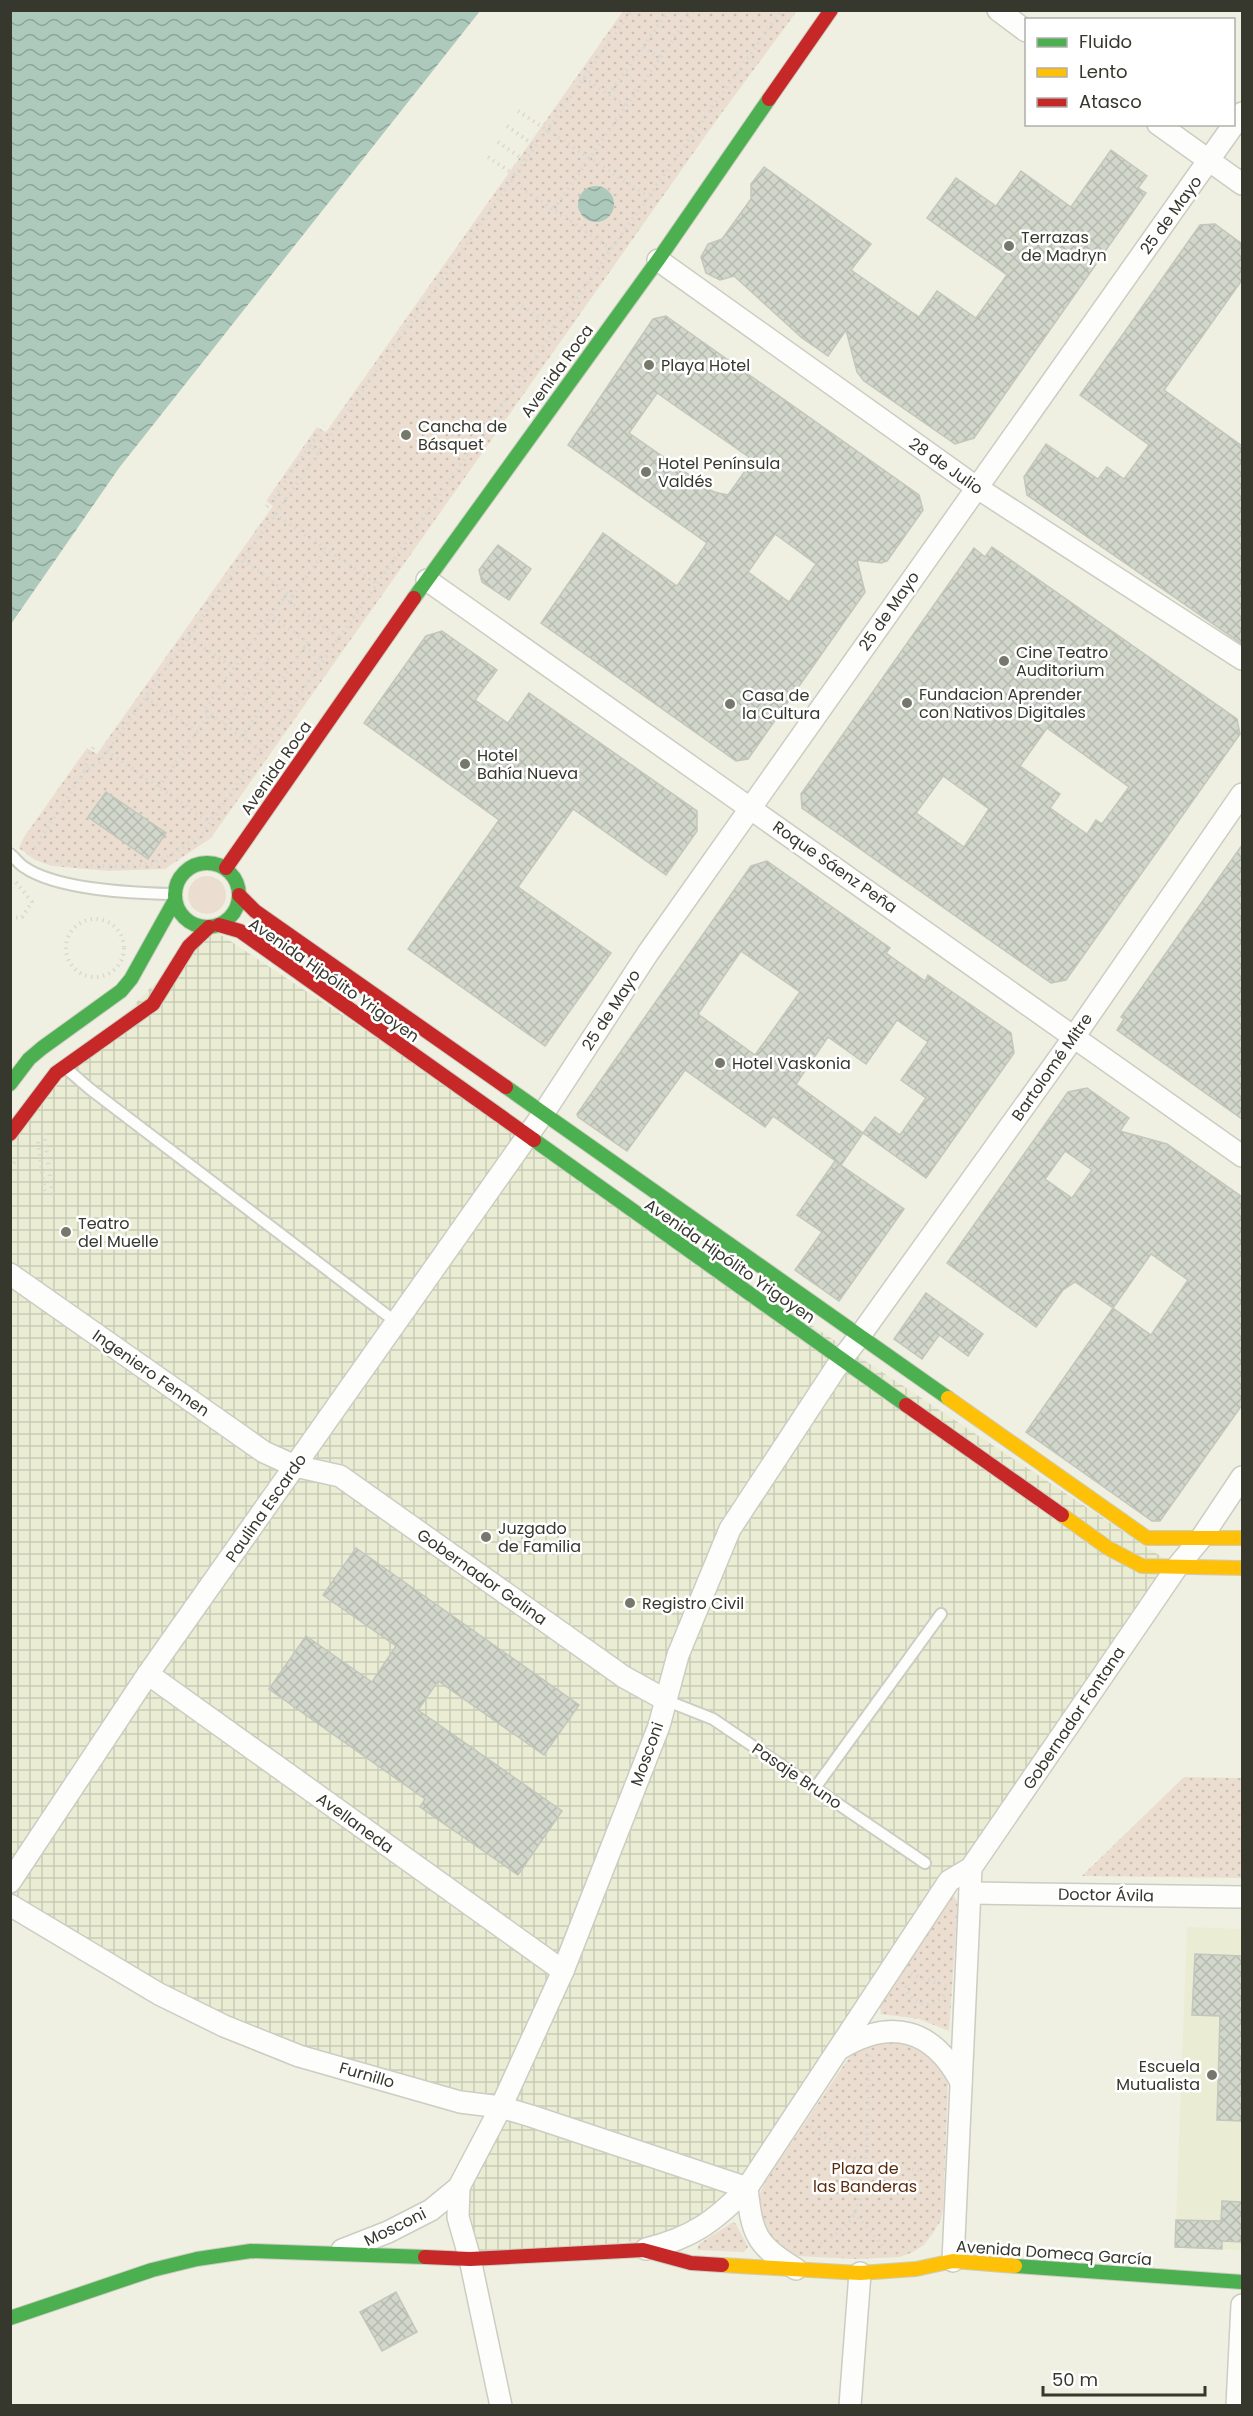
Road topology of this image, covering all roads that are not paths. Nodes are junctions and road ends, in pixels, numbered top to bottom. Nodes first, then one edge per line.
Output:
1 (831, 10) edge
2 (998, 10) edge
3 (1025, 30) edge
4 (1161, 126) edge
5 (1233, 126) edge
6 (1209, 161) junction
7 (1242, 184) edge
8 (658, 260) junction
9 (976, 487) junction
10 (427, 580) junction
11 (1242, 659) edge
12 (1242, 794) edge
13 (751, 807) junction
14 (10, 854) edge
15 (226, 868) junction
16 (239, 895) junction
17 (175, 897) junction
18 (214, 926) junction
19 (1074, 1037) junction
20 (64, 1066) junction
21 (10, 1084) edge
22 (543, 1114) junction
23 (10, 1134) edge
24 (526, 1137) junction
25 (1242, 1156) edge
26 (10, 1274) edge
27 (396, 1322) junction
28 (859, 1337) junction
29 (841, 1360) junction
30 (295, 1466) junction
31 (1242, 1477) edge
32 (1202, 1537) junction
33 (1242, 1538) edge
34 (1177, 1567) junction
35 (1242, 1568) edge
36 (941, 1614) dead end
37 (148, 1674) junction
38 (664, 1700) junction
39 (815, 1788) junction
40 (925, 1863) dead end
41 (971, 1868) junction
42 (10, 1882) edge
43 (970, 1893) junction
44 (1242, 1897) edge
45 (10, 1905) edge
46 (563, 1971) junction
47 (839, 2049) junction
48 (961, 2082) junction
49 (501, 2107) junction
50 (459, 2187) junction
51 (747, 2188) junction
52 (643, 2250) junction
53 (324, 2255) junction
54 (470, 2259) junction
55 (953, 2261) junction
56 (800, 2271) junction
57 (860, 2273) junction
58 (1242, 2282) edge
59 (1242, 2305) edge
60 (10, 2318) edge
61 (501, 2406) edge
62 (850, 2406) edge
63 (1237, 2406) edge

1 - 8 main road, Avenida Roca
2 - 3 street
4 - 6 street
5 - 6 street, 25 de Mayo
6 - 7 street
6 - 9 street, 25 de Mayo
8 - 9 street, 28 de Julio
8 - 10 main road, Avenida Roca
9 - 11 street, 28 de Julio
9 - 13 street, 25 de Mayo
10 - 13 street, Roque Sáenz Peña
10 - 15 main road, Avenida Roca
12 - 19 street, Bartolomé Mitre
13 - 19 street, Roque Sáenz Peña
13 - 22 street, 25 de Mayo
14 - 17 lane
15 - 16 main road
15 - 17 main road
16 - 18 main road
16 - 22 main road, Avenida Hipólito Yrigoyen
17 - 18 main road
17 - 21 main road
18 - 20 main road
18 - 24 main road, Avenida Hipólito Yrigoyen
19 - 25 street, Roque Sáenz Peña
19 - 28 street, Bartolomé Mitre
20 - 23 main road
20 - 27 lane
22 - 24 street, 25 de Mayo
22 - 28 main road, Avenida Hipólito Yrigoyen
24 - 27 street, Paulina Escardo
24 - 29 main road, Avenida Hipólito Yrigoyen
26 - 30 street, Ingeniero Fennen
27 - 30 street, Paulina Escardo
28 - 29 street, Mosconi
28 - 32 main road, Avenida Hipólito Yrigoyen
29 - 34 main road, Avenida Hipólito Yrigoyen
29 - 38 street, Mosconi
30 - 37 street, Paulina Escardo
30 - 38 street, Gobernador Galina
31 - 32 street, Gobernador Fontana
32 - 33 main road, Avenida Hipólito Yrigoyen
32 - 34 street, Gobernador Fontana
34 - 35 main road, Avenida Hipólito Yrigoyen
34 - 41 street, Gobernador Fontana
36 - 39 lane
37 - 42 street, Paulina Escardo
37 - 46 street, Avellaneda
38 - 39 lane, Pasaje Bruno
38 - 46 street, Mosconi
39 - 40 lane, Pasaje Bruno
41 - 43 street
41 - 47 street, Gobernador Fontana
43 - 44 street, Doctor Ávila
43 - 48 street
45 - 49 street, Furnillo
46 - 49 street, Mosconi
47 - 48 street, Gobernador Fontana
47 - 51 street, Gobernador Fontana
48 - 55 street
49 - 50 street, Mosconi
49 - 51 street, Furnillo
50 - 53 street, Mosconi
50 - 54 street, Mosconi
51 - 52 street, Gobernador Fontana
51 - 56 street
52 - 54 main road, Avenida Domecq García
52 - 56 main road, Avenida Domecq García
53 - 54 main road, Avenida Domecq García
53 - 60 main road, Avenida Domecq García
54 - 61 street, Mosconi
55 - 57 main road, Avenida Domecq García
55 - 58 main road, Avenida Domecq García
56 - 57 main road, Avenida Domecq García
57 - 62 street
59 - 63 street

